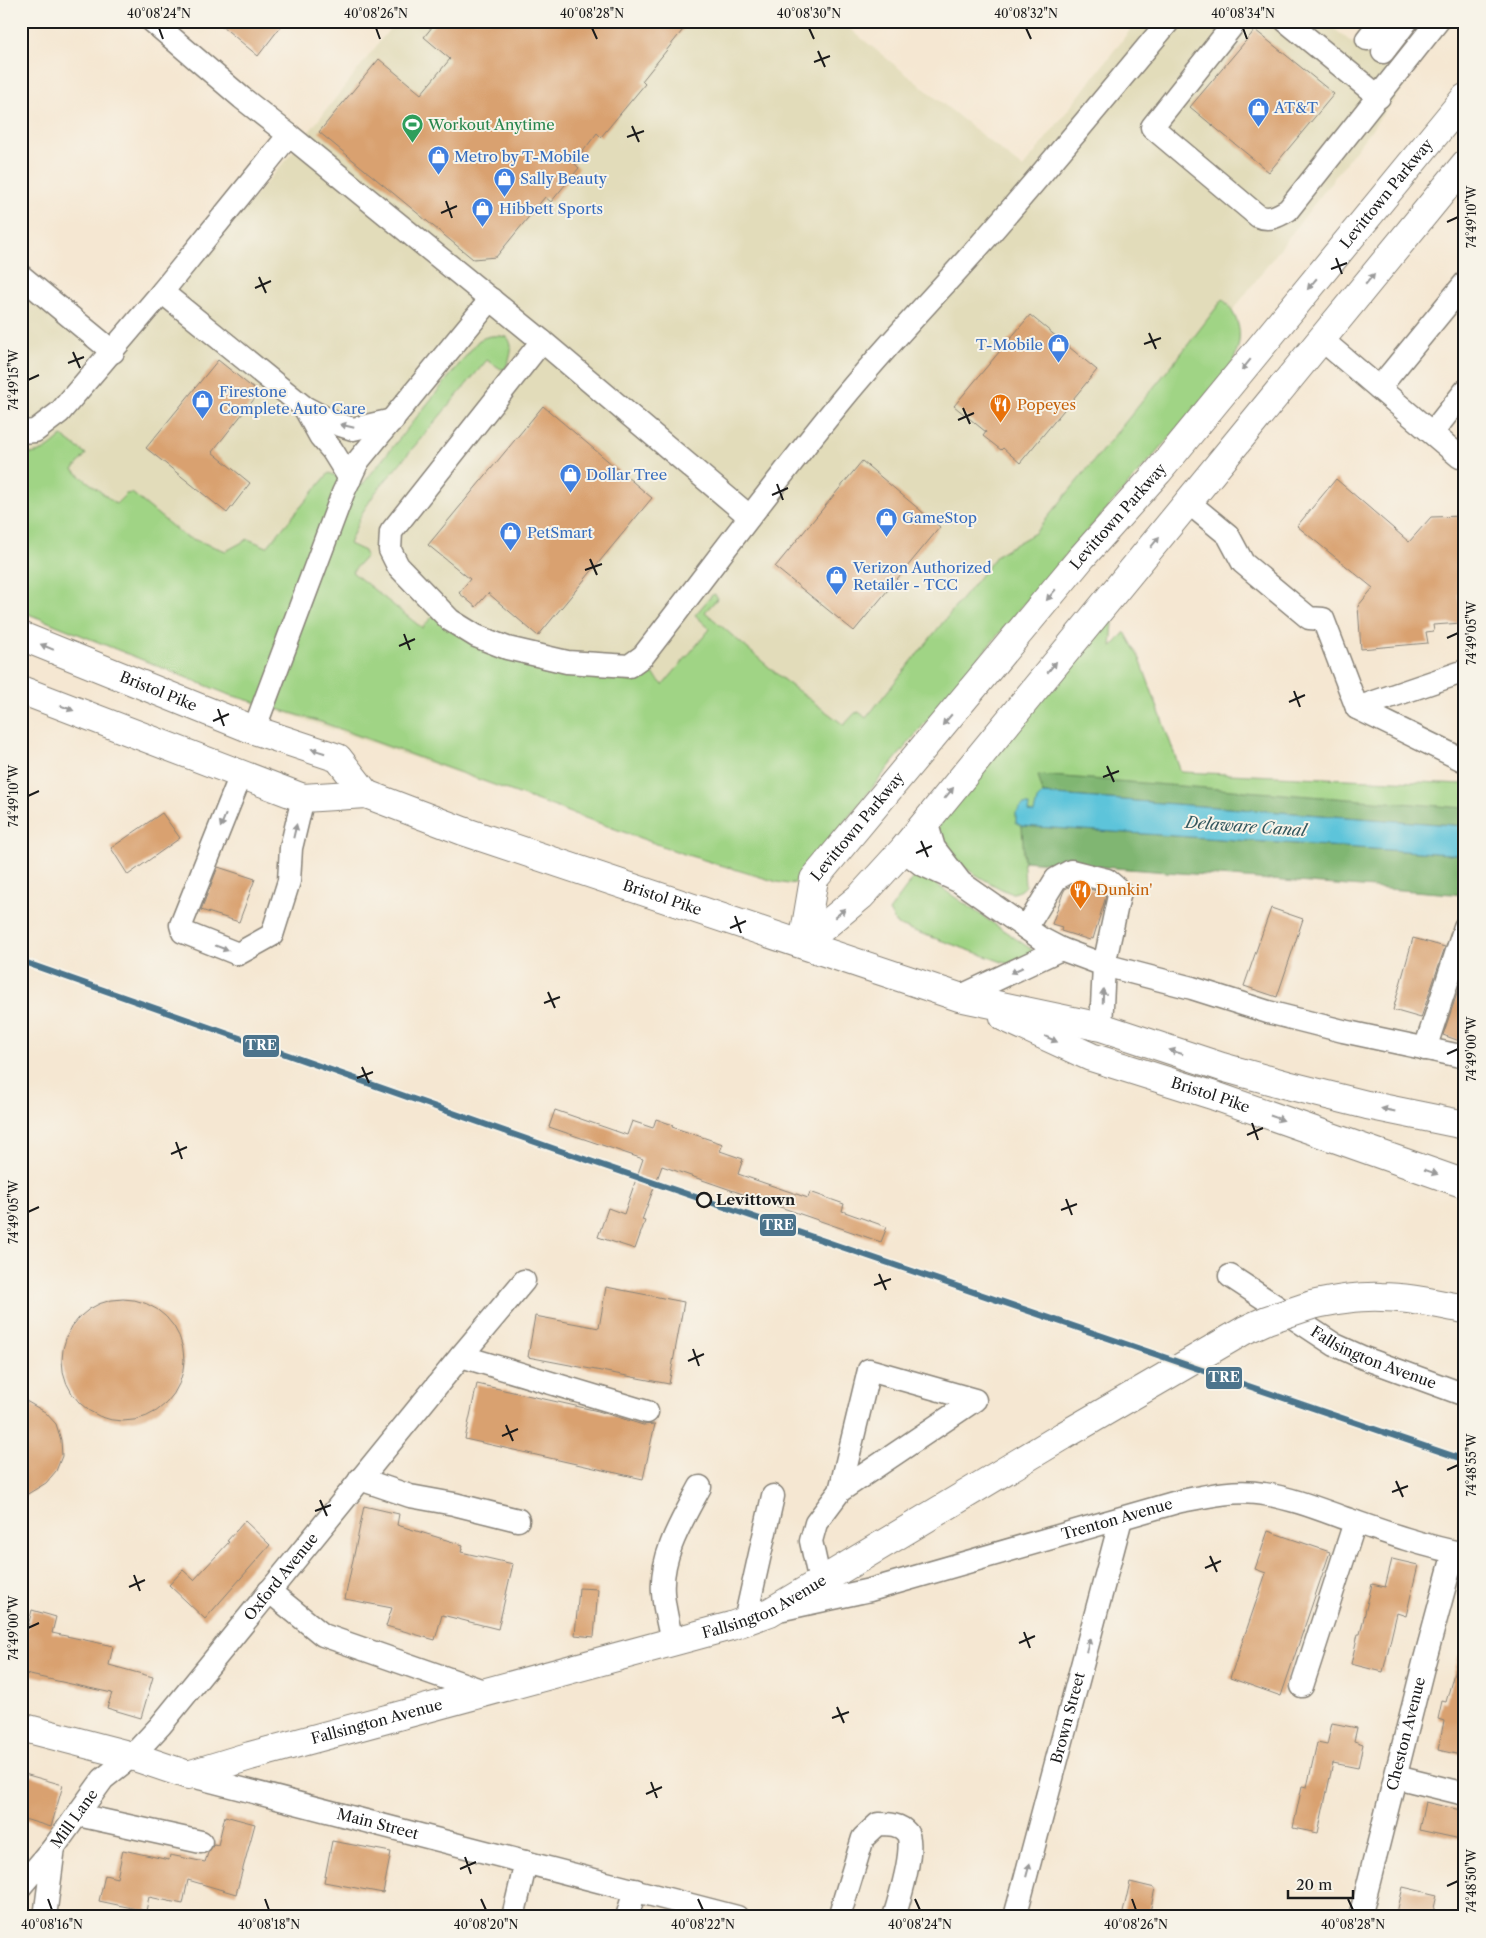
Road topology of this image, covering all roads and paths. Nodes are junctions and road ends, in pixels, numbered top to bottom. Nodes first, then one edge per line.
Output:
1 (152, 21) edge
2 (1169, 21) edge
3 (1236, 21) edge
4 (1286, 21) edge
5 (1381, 21) edge
6 (1395, 21) edge
7 (1407, 21) edge
8 (1438, 21) edge
9 (1375, 46) junction
10 (1379, 97) junction
11 (1465, 98) edge
12 (289, 135) junction
13 (1465, 164) edge
14 (21, 276) edge
15 (1465, 283) edge
16 (162, 292) junction
17 (491, 299) junction
18 (1321, 339) junction
19 (542, 341) junction
20 (113, 352) junction
21 (1379, 388) junction
22 (1465, 391) edge
23 (304, 407) junction
24 (393, 420) junction
25 (21, 432) edge
26 (1432, 433) junction
27 (1463, 456) edge
28 (350, 479) junction
29 (1188, 502) junction
30 (749, 516) junction
31 (21, 636) edge
32 (1465, 671) edge
33 (21, 690) edge
34 (1357, 708) junction
35 (254, 730) junction
36 (1465, 761) edge
37 (241, 776) junction
38 (366, 794) junction
39 (303, 798) junction
40 (926, 821) junction
41 (903, 850) junction
42 (960, 882) junction
43 (1465, 927) edge
44 (1026, 928) junction
45 (803, 944) junction
46 (1061, 949) junction
47 (1104, 965) junction
48 (959, 997) junction
49 (1102, 1027) junction
50 (1425, 1048) junction
51 (1465, 1057) edge
52 (1465, 1125) edge
53 (1465, 1184) edge
54 (1230, 1276) dead end
55 (524, 1281) dead end
56 (1465, 1309) edge
57 (460, 1356) junction
58 (1465, 1395) edge
59 (647, 1412) dead end
60 (360, 1479) junction
61 (700, 1487) dead end
62 (840, 1491) junction
63 (773, 1496) dead end
64 (1122, 1519) junction
65 (518, 1520) dead end
66 (1355, 1522) junction
67 (1459, 1553) edge
68 (820, 1582) junction
69 (269, 1590) junction
70 (758, 1617) junction
71 (672, 1642) junction
72 (1302, 1686) dead end
73 (486, 1692) junction
74 (21, 1727) edge
75 (132, 1756) junction
76 (188, 1775) junction
77 (1396, 1777) junction
78 (1465, 1794) edge
79 (78, 1814) junction
80 (201, 1842) dead end
81 (54, 1846) junction
82 (526, 1862) junction
83 (21, 1886) edge
84 (635, 1890) junction
85 (45, 1917) edge
86 (513, 1917) edge
87 (627, 1917) edge
88 (737, 1917) edge
89 (839, 1917) edge
90 (894, 1917) edge
91 (1016, 1917) edge
92 (1360, 1917) edge

1 - 12 street
2 - 30 street
3 - 10 street
4 - 10 street
5 - 9 street
6 - 9 street
7 - 9 street
8 - 10 street
11 -> 45 main road, Levittown Parkway
12 - 16 street
12 - 17 street
18 -> 13 main road
14 - 20 street
15 - 21 street
16 - 20 street
16 - 23 street
17 - 19 street
17 - 24 street
18 - 21 street
18 - 29 main road
19 - 30 street
19 - 30 street
20 - 25 street
21 - 26 street
22 - 26 street
24 -> 23 street
23 - 28 street
24 - 28 street
26 - 27 street
28 - 35 street
29 - 34 street
40 -> 29 main road
35 -> 31 main road, Bristol Pike
32 - 34 street
33 -> 37 main road, Bristol Pike
34 - 36 street
38 -> 35 main road, Bristol Pike
37 - 39 main road, Bristol Pike
37 -> 39 street
38 - 39 main road, Bristol Pike
38 - 45 main road, Bristol Pike
40 - 41 main road
40 - 42 street
41 - 42 street
45 -> 41 main road
42 - 44 street
43 - 50 street
44 - 46 street
44 - 47 street
45 - 48 main road, Bristol Pike
46 - 47 street
46 -> 48 street
49 -> 47 street
47 - 50 street
48 - 49 main road, Bristol Pike
48 -> 53 main road, Bristol Pike
52 -> 49 main road, Bristol Pike
50 - 51 street
54 - 58 street, Fallsington Avenue
55 - 57 street, Oxford Avenue
56 - 68 main road, Fallsington Avenue, bridge
57 - 59 street
57 - 60 street, Oxford Avenue
60 - 65 street
60 - 69 street, Oxford Avenue
61 - 71 street
62 - 62 street
62 - 68 street
63 - 70 street
64 - 66 street, Trenton Avenue
64 - 70 street, Trenton Avenue
91 -> 64 street, Brown Street
66 - 67 street, Trenton Avenue
66 - 72 street
67 - 77 street, Cheston Avenue
68 - 70 main road, Fallsington Avenue
69 - 73 street
69 - 75 street, Oxford Avenue
70 - 71 main road, Fallsington Avenue
71 - 73 main road, Fallsington Avenue
73 - 76 main road, Fallsington Avenue
74 - 75 main road, Main Street
75 - 76 main road, Main Street
75 - 79 street, Mill Lane
76 - 82 street, Main Street
77 - 78 street
77 - 92 street, Cheston Avenue
79 - 80 street
79 - 81 street, Mill Lane
81 - 83 street, Mill Lane
81 - 85 street
82 - 84 street, Main Street
82 - 86 street
84 - 87 street
84 - 88 street, Main Street
89 - 90 street

